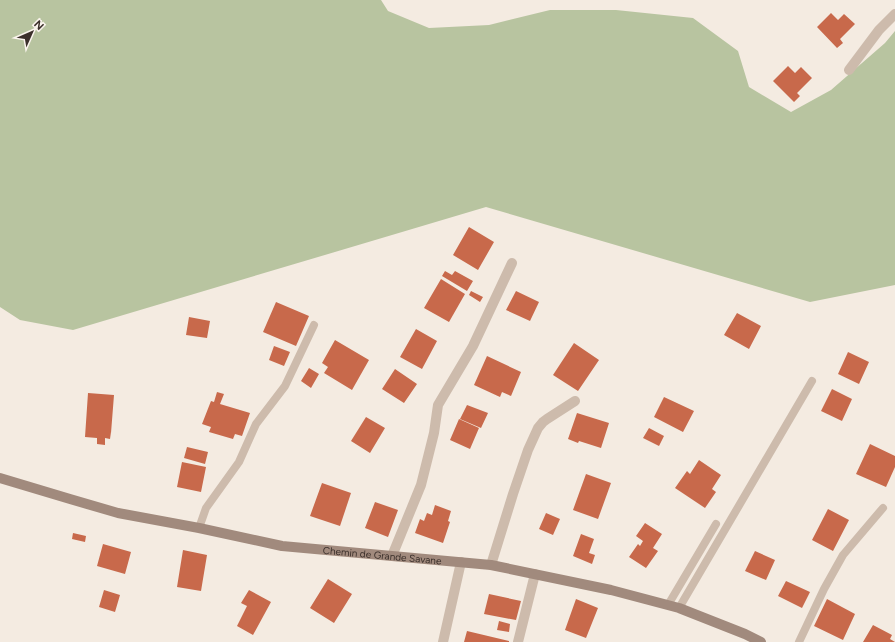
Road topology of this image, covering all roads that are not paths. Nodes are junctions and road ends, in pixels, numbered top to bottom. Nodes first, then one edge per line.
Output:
1 (895, 14) edge
2 (849, 70) dead end
3 (512, 263) dead end
4 (314, 326) dead end
5 (812, 381) dead end
6 (575, 401) dead end
7 (0, 478) edge
8 (883, 508) dead end
9 (716, 524) dead end
10 (199, 528) junction
11 (392, 556) junction
12 (461, 562) junction
13 (491, 565) junction
14 (535, 574) junction
15 (668, 605) junction
16 (679, 608) junction
17 (442, 642) edge
18 (518, 642) edge
19 (761, 642) edge
20 (799, 642) edge

1 - 2 street
3 - 11 street
4 - 10 lane
5 - 16 lane
6 - 13 street
7 - 10 street, Chemin de Grande Savane
8 - 20 lane
9 - 15 lane
10 - 11 street, Chemin de Grande Savane
11 - 12 street, Chemin de Grande Savane
12 - 13 street, Chemin de Grande Savane
12 - 17 street
13 - 14 street, Chemin de Grande Savane
14 - 15 street, Chemin de Grande Savane
14 - 18 street
15 - 16 street, Chemin de Grande Savane
16 - 19 street, Chemin de Grande Savane

